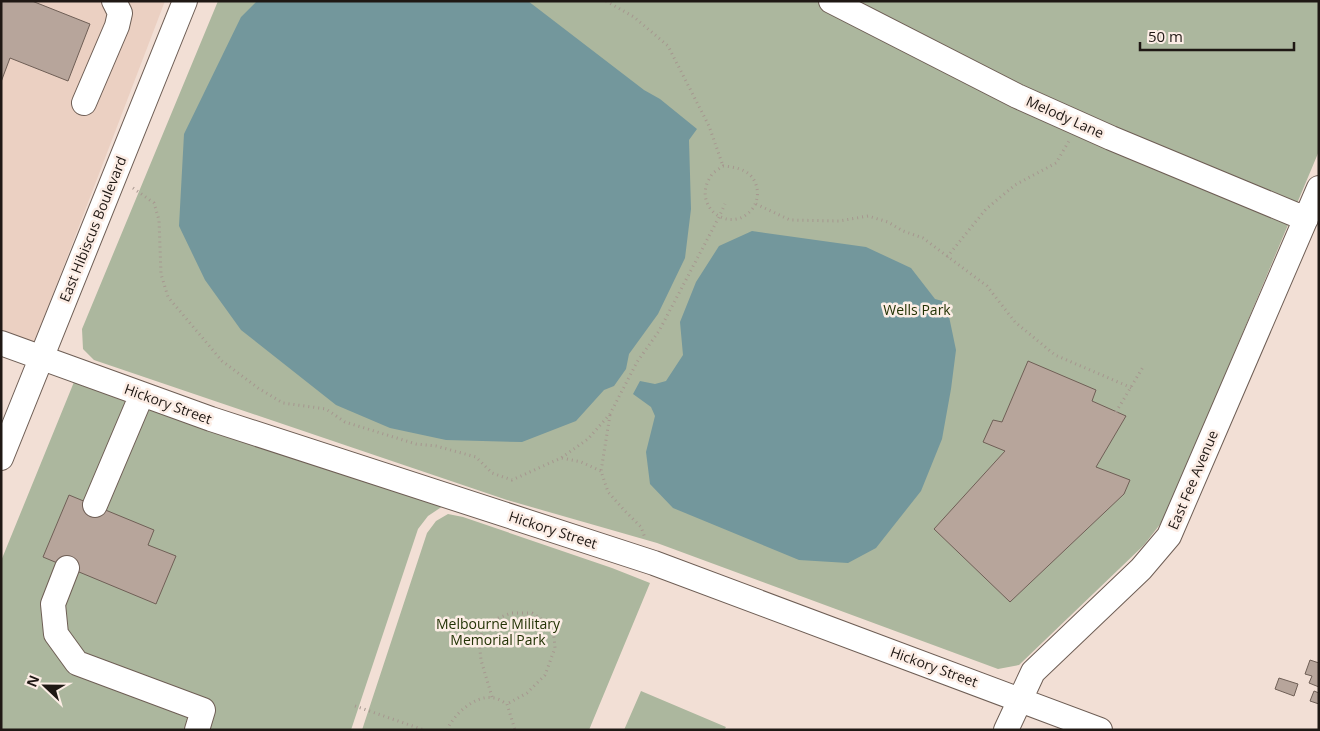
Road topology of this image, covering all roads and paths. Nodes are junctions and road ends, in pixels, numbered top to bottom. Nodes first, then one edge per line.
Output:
1 (114, 1) edge
2 (185, 1) edge
3 (606, 1) edge
4 (831, 1) edge
5 (84, 103) dead end
6 (1079, 124) junction
7 (722, 166) junction
8 (115, 176) junction
9 (1319, 188) edge
10 (724, 204) dead end
11 (756, 204) junction
12 (720, 218) junction
13 (1306, 219) junction
14 (947, 257) junction
15 (1, 343) edge
16 (41, 359) junction
17 (1143, 367) dead end
18 (1132, 388) junction
19 (142, 394) junction
20 (1116, 412) dead end
21 (610, 414) junction
22 (1, 458) edge
23 (561, 458) junction
24 (601, 471) junction
25 (95, 505) dead end
26 (654, 563) junction
27 (67, 568) dead end
28 (492, 697) junction
29 (1019, 699) junction
30 (507, 704) junction
31 (355, 706) dead end
32 (196, 730) edge
33 (424, 730) edge
34 (447, 730) edge
35 (515, 730) edge
36 (1006, 730) edge
37 (1100, 730) edge

1 - 5 street
2 - 8 street, East Hibiscus Boulevard
3 - 7 path
4 - 6 street, Melody Lane
6 - 13 street, Melody Lane
6 - 14 path
7 - 11 path
7 - 12 path
8 - 16 street, East Hibiscus Boulevard
8 - 23 path
9 - 13 street, East Fee Avenue
10 - 12 path
11 - 12 path
11 - 14 path
12 - 21 path
13 - 29 street, East Fee Avenue
14 - 18 path
15 - 16 street, Hickory Street
16 - 19 street, Hickory Street
16 - 22 street, East Hibiscus Boulevard
17 - 18 path
18 - 20 path
19 - 25 street
19 - 26 street, Hickory Street
21 - 23 path
21 - 24 path
23 - 24 path
24 - 26 path
26 - 29 street, Hickory Street
27 - 32 street
28 - 30 path
28 - 30 path
28 - 34 path
29 - 36 street, East Fee Avenue
29 - 37 street, Hickory Street
30 - 35 path
31 - 33 path

